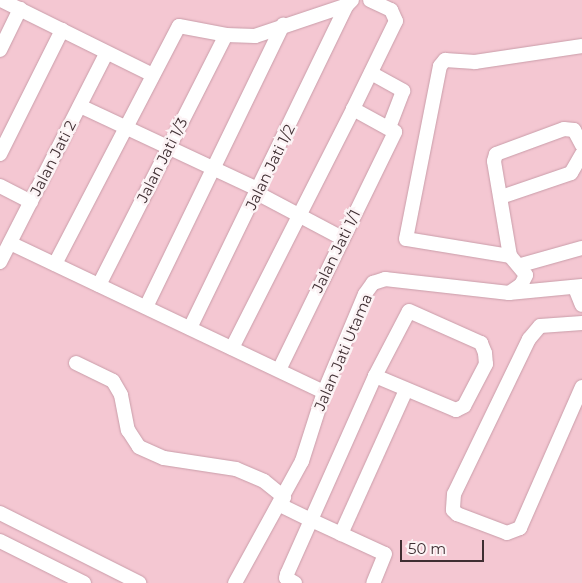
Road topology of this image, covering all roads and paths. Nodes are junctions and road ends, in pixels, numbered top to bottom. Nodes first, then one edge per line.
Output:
1 (1, 0) edge
2 (370, 0) edge
3 (350, 2) edge
4 (20, 9) junction
5 (283, 25) junction
6 (62, 30) junction
7 (226, 35) junction
8 (582, 46) edge
9 (0, 50) edge
10 (106, 54) junction
11 (371, 73) junction
12 (151, 74) junction
13 (80, 106) junction
14 (353, 109) junction
15 (125, 128) junction
16 (392, 130) junction
17 (582, 145) edge
18 (168, 148) junction
19 (0, 154) edge
20 (582, 154) edge
21 (214, 169) junction
22 (0, 186) edge
23 (258, 192) junction
24 (501, 197) junction
25 (31, 202) junction
26 (299, 216) junction
27 (342, 238) junction
28 (10, 243) junction
29 (582, 248) edge
30 (515, 260) junction
31 (0, 262) edge
32 (55, 264) junction
33 (99, 285) junction
34 (579, 287) edge
35 (509, 293) junction
36 (582, 304) edge
37 (146, 307) junction
38 (582, 323) edge
39 (190, 328) junction
40 (232, 348) junction
41 (76, 363) dead end
42 (279, 370) junction
43 (375, 376) junction
44 (582, 387) edge
45 (406, 390) junction
46 (324, 392) junction
47 (282, 501) junction
48 (0, 514) edge
49 (311, 520) junction
50 (341, 534) junction
51 (0, 541) edge
52 (84, 583) edge
53 (139, 583) edge
54 (235, 583) edge
55 (295, 583) edge
56 (373, 583) edge

1 - 4 street
2 - 11 street
3 - 5 street
3 - 23 street, Jalan Jati 1/2
4 - 6 street
4 - 9 street
5 - 7 street
5 - 21 street
6 - 10 street
6 - 19 street
7 - 12 street
7 - 18 street, Jalan Jati 1/3
8 - 30 street
10 - 12 street
10 - 13 street, Jalan Jati 2
11 - 14 street
11 - 16 street, Jalan Jati 1/1
12 - 15 street
13 - 15 street
13 - 25 street, Jalan Jati 2
14 - 16 street
14 - 26 street
15 - 18 street
15 - 32 street
16 - 27 street, Jalan Jati 1/1
17 - 24 street
18 - 21 street
18 - 33 street, Jalan Jati 1/3
20 - 24 street
21 - 23 street
21 - 37 street
22 - 25 street
23 - 26 street
23 - 39 street, Jalan Jati 1/2
24 - 30 street
25 - 28 street, Jalan Jati 2
26 - 27 street
26 - 40 street
27 - 42 street, Jalan Jati 1/1
28 - 31 street, Jalan Jati 2
28 - 32 street
29 - 30 street
30 - 35 street
32 - 33 street
33 - 37 street
34 - 35 street, Jalan Jati Utama
34 - 36 street
35 - 46 street, Jalan Jati Utama
37 - 39 street
38 - 44 street
39 - 40 street
40 - 42 street
41 - 47 street
42 - 46 street
43 - 45 street
43 - 45 street
43 - 49 street
45 - 50 street
46 - 47 street, Jalan Jati Utama
47 - 49 street
47 - 54 street, Jalan Jati Utama
48 - 53 street
49 - 50 street
49 - 55 street
50 - 56 street
51 - 52 street

